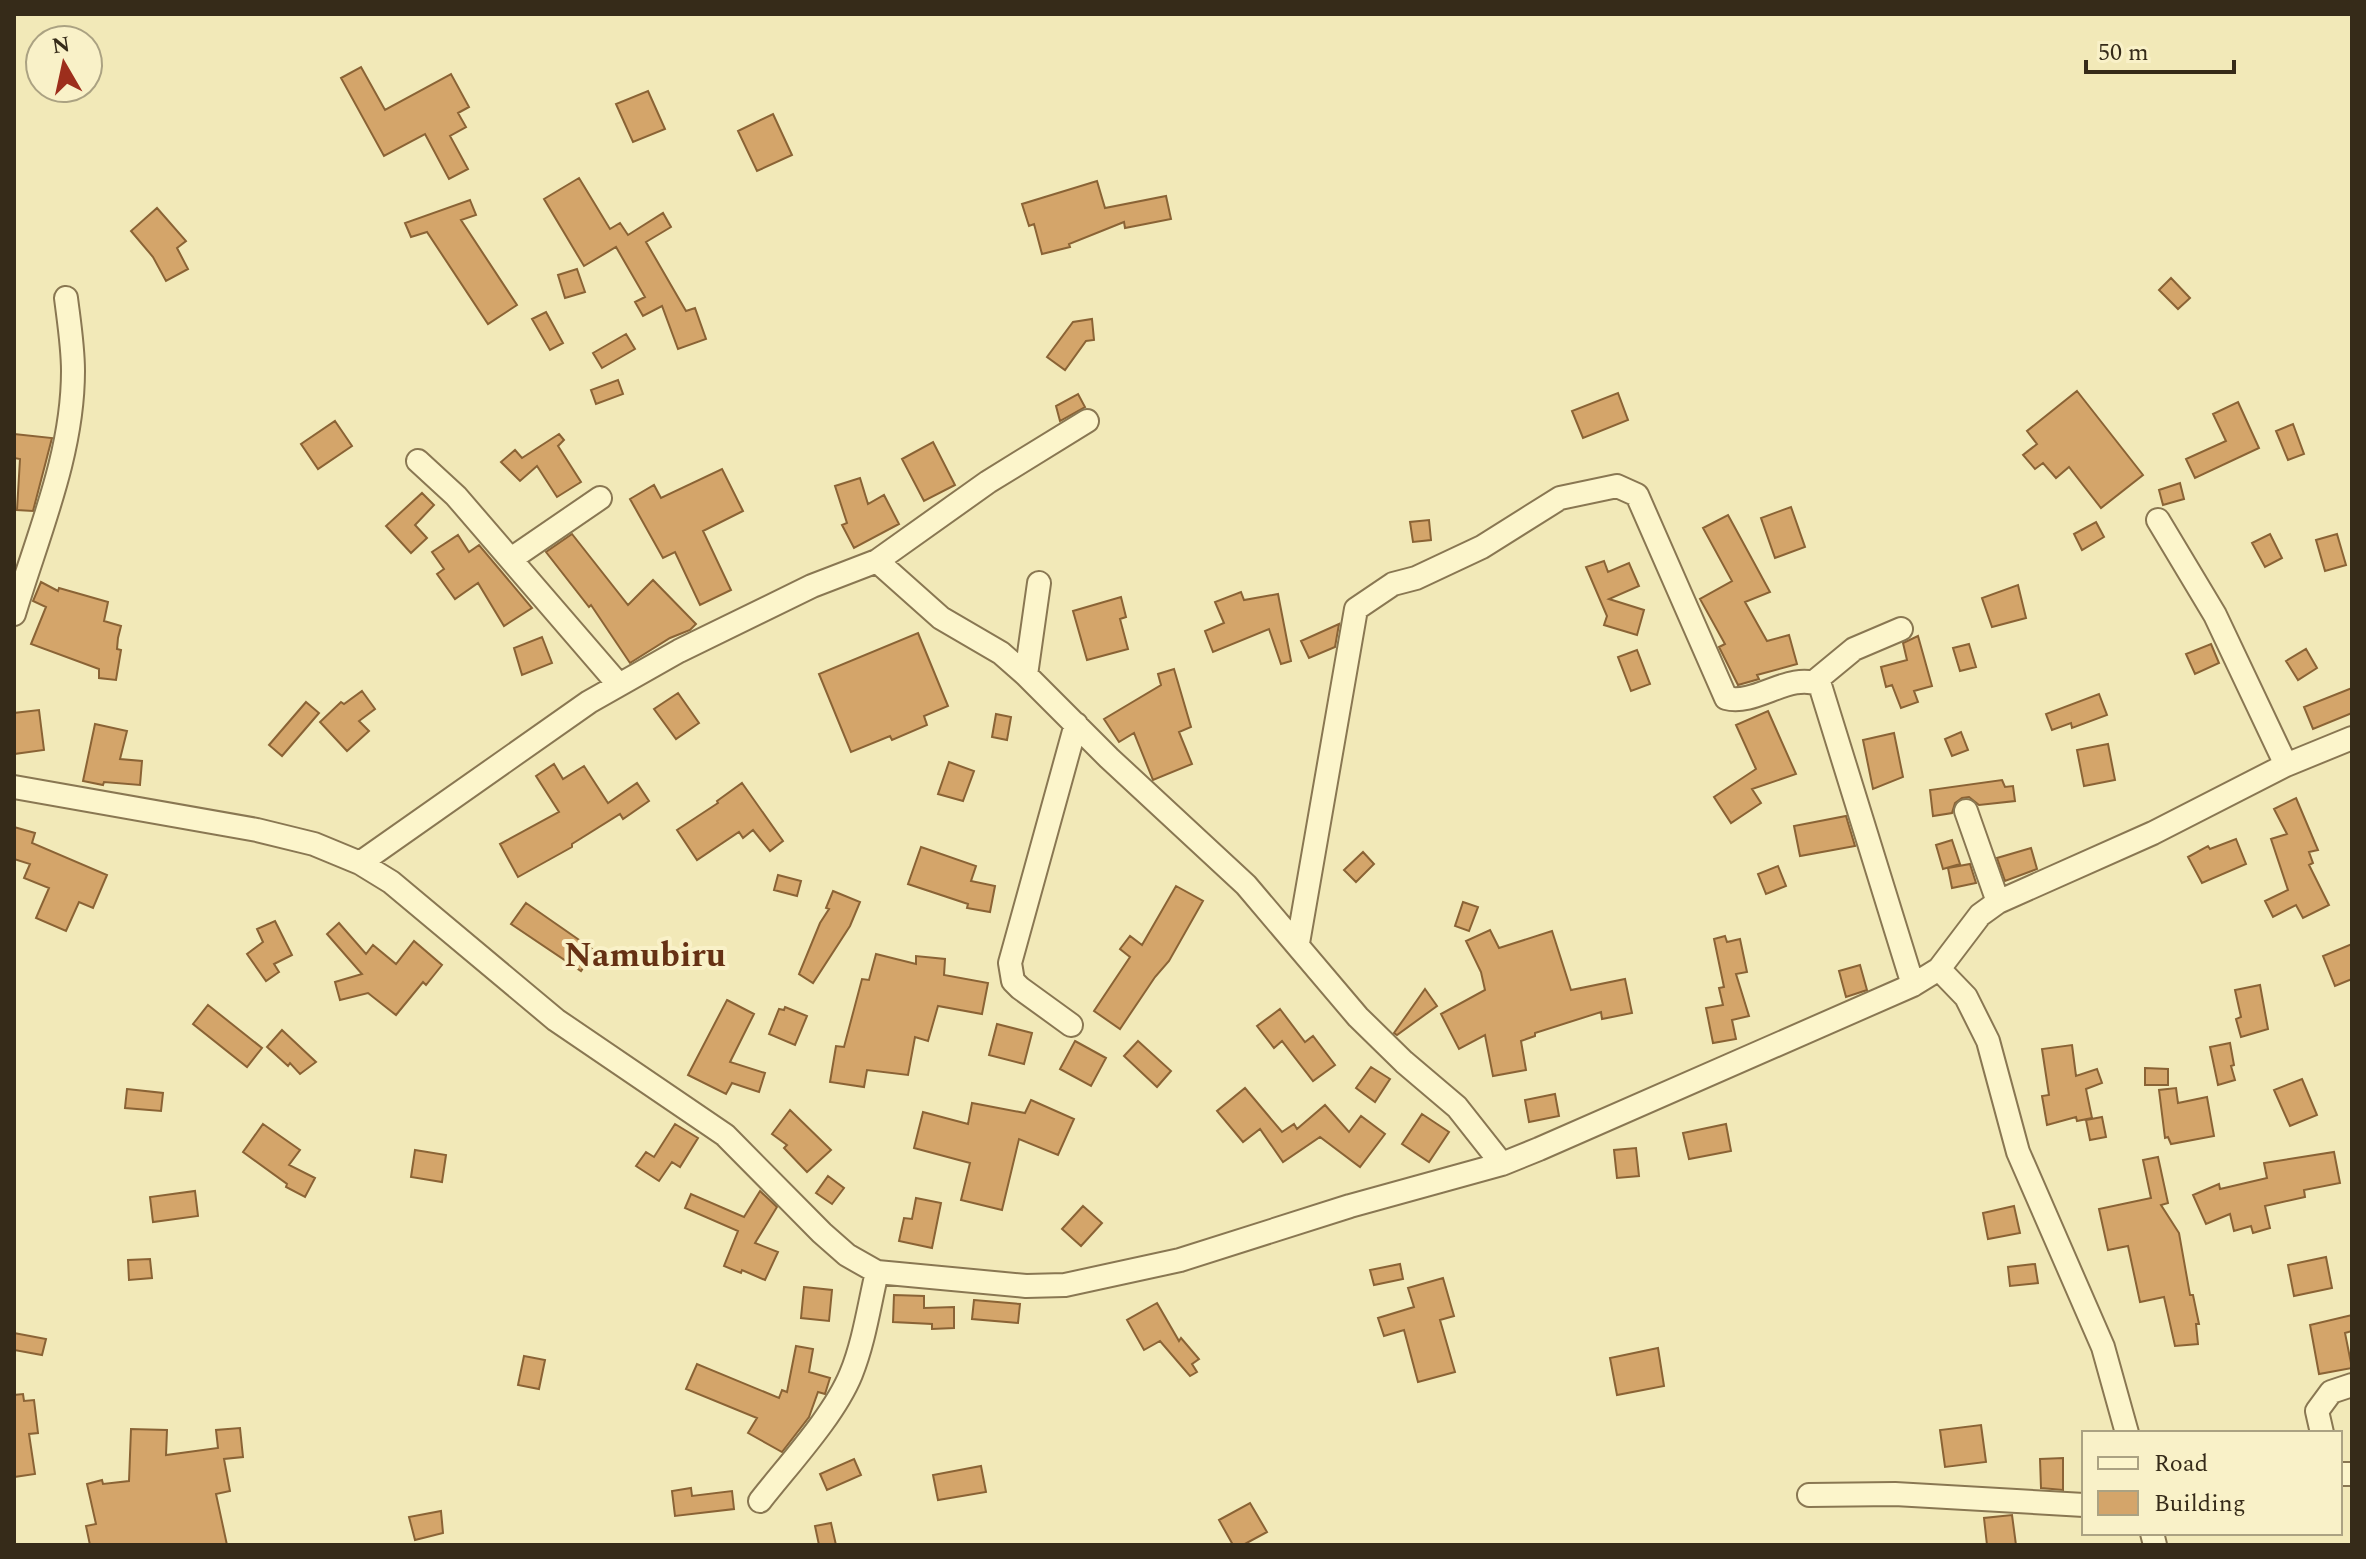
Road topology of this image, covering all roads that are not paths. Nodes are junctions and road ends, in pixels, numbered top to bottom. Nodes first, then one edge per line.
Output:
1 (66, 298) dead end
2 (1087, 421) dead end
3 (418, 461) dead end
4 (600, 498) dead end
5 (2158, 520) dead end
6 (511, 559) junction
7 (877, 561) junction
8 (1039, 583) dead end
9 (14, 614) edge
10 (1901, 629) dead end
11 (1026, 675) junction
12 (1814, 682) junction
13 (619, 685) junction
14 (1076, 724) junction
15 (2352, 738) edge
16 (2286, 765) junction
17 (14, 787) edge
18 (1966, 811) dead end
19 (360, 863) junction
20 (1998, 902) junction
21 (1298, 943) junction
22 (1939, 969) junction
23 (1913, 985) junction
24 (1071, 1025) dead end
25 (1502, 1164) junction
26 (877, 1272) junction
27 (2352, 1385) edge
28 (2126, 1431) edge
29 (2322, 1431) edge
30 (1809, 1495) dead end
31 (760, 1501) dead end
32 (2082, 1505) edge

1 - 9 street
2 - 7 street
3 - 6 street
4 - 6 street
5 - 16 street
6 - 13 street
7 - 11 street
7 - 13 street
8 - 11 street
10 - 12 street
11 - 14 street
12 - 21 street
12 - 23 street
13 - 19 street
14 - 21 street
14 - 24 street
15 - 16 street
16 - 20 street
17 - 19 street
18 - 20 street
19 - 26 street
20 - 22 street
21 - 25 street
22 - 23 street
22 - 28 street
23 - 25 street
25 - 26 street
26 - 31 street
27 - 29 street
30 - 32 street

